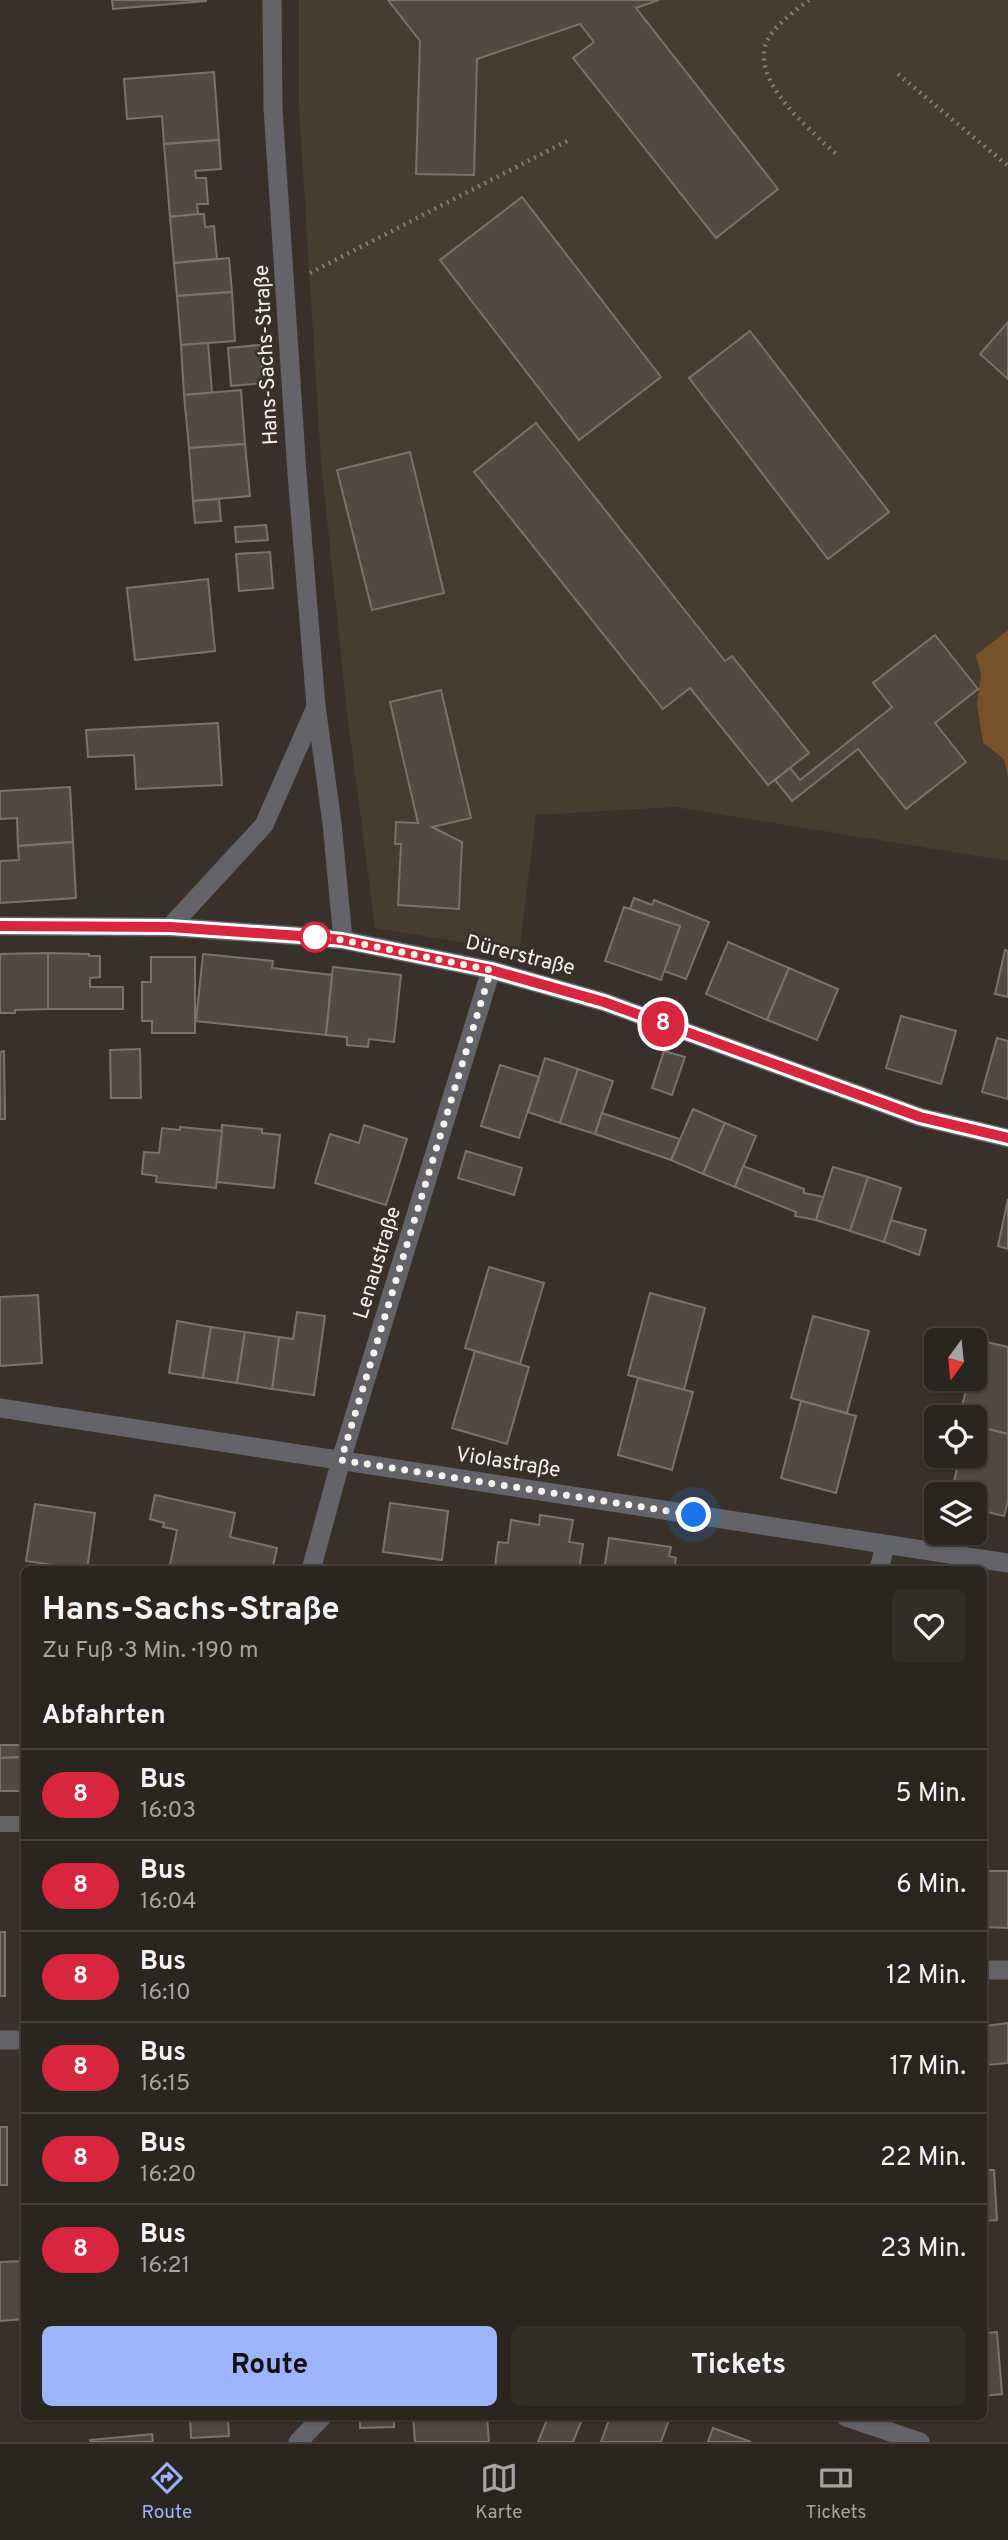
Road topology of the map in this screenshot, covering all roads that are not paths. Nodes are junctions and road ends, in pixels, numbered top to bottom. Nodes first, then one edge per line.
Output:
1 (272, 0) edge
2 (316, 706) junction
3 (0, 926) edge
4 (170, 927) junction
5 (342, 940) junction
6 (491, 970) junction
7 (1008, 1138) edge
8 (0, 1408) edge
9 (341, 1460) junction
10 (885, 1545) junction
11 (1008, 1563) edge
12 (312, 1566) edge
13 (880, 1566) edge
14 (0, 1824) edge
15 (21, 1824) edge
16 (987, 1970) edge
17 (1008, 1970) edge
18 (0, 2040) edge
19 (21, 2040) edge
20 (319, 2420) edge
21 (855, 2420) edge
22 (298, 2442) edge
23 (920, 2442) edge

1 - 2 street, Hans-Sachs-Straße
2 - 4 street, Hans-Sachs-Straße
2 - 5 street, Hans-Sachs-Straße
3 - 4 street, Dürerstraße
4 - 5 street, Dürerstraße
5 - 6 street, Dürerstraße
6 - 7 street, Dürerstraße
6 - 9 street, Lenaustraße
8 - 9 street, Violastraße
9 - 10 street, Violastraße
9 - 12 street, Lenaustraße
10 - 11 street, Violastraße
10 - 13 street
14 - 15 lane
16 - 17 street
18 - 19 street
20 - 22 street
21 - 23 street

